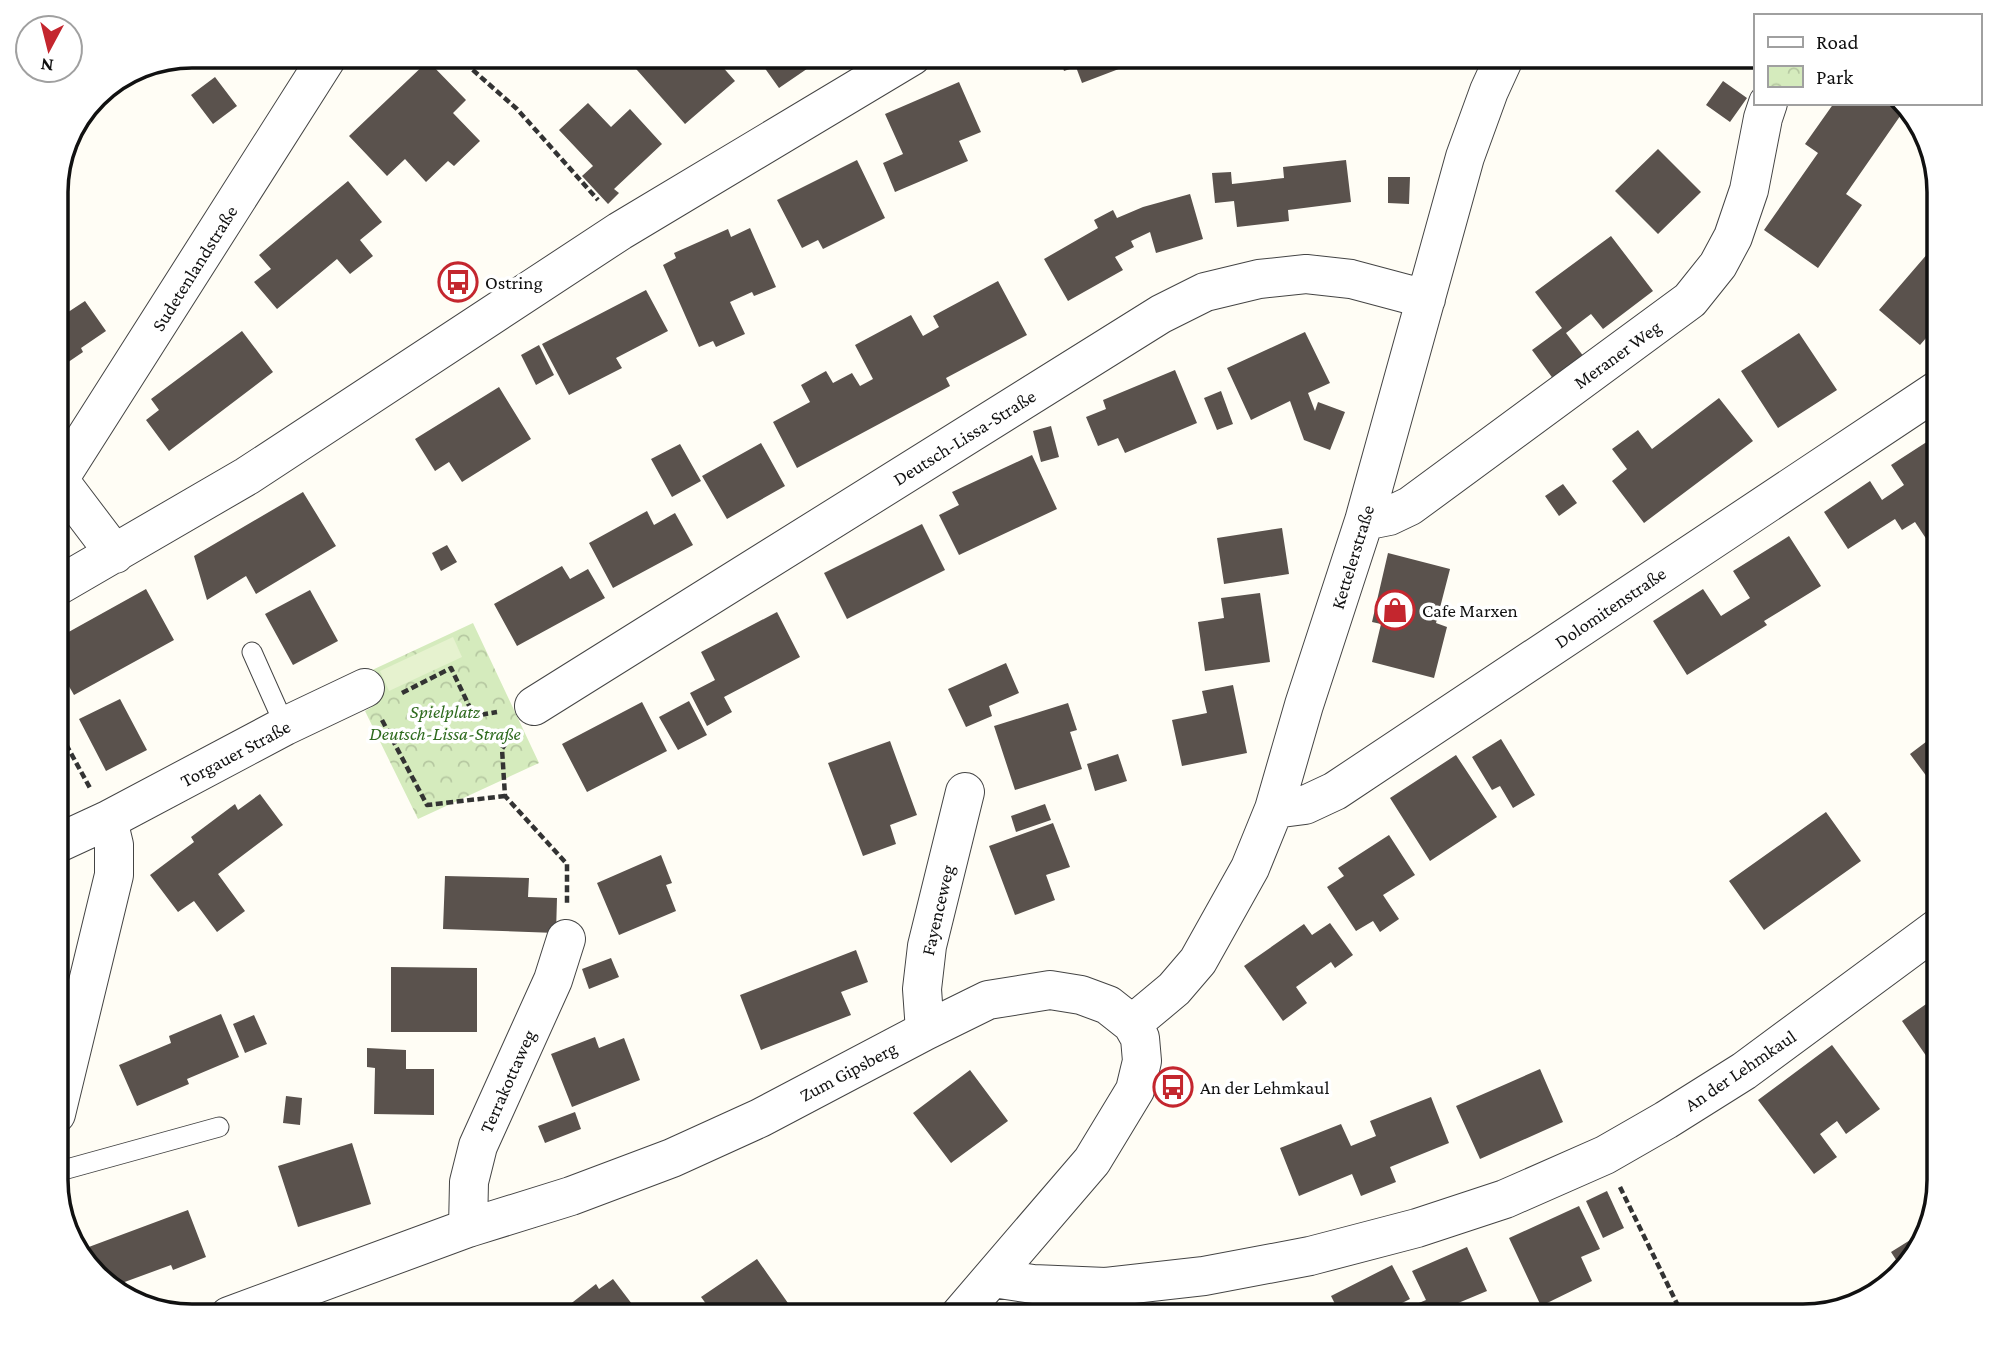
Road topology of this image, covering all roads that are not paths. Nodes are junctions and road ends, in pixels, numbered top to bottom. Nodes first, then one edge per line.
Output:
1 (320, 68) edge
2 (892, 68) edge
3 (1500, 68) edge
4 (1767, 105) edge
5 (1426, 299) junction
6 (1927, 397) edge
7 (69, 465) edge
8 (69, 496) edge
9 (1364, 521) junction
10 (115, 554) junction
11 (69, 580) edge
12 (252, 652) dead end
13 (365, 688) road end
14 (534, 706) road end
15 (285, 726) junction
16 (965, 792) dead end
17 (1274, 809) junction
18 (108, 820) junction
19 (69, 838) edge
20 (1927, 936) edge
21 (566, 939) road end
22 (1132, 1024) junction
23 (925, 1031) junction
24 (69, 1060) edge
25 (219, 1127) dead end
26 (69, 1168) edge
27 (468, 1228) junction
28 (993, 1278) junction
29 (262, 1304) edge
30 (970, 1304) edge

1 - 7 street, Sudetenlandstraße
2 - 10 street
3 - 5 street, Kettelerstraße
4 - 9 street, Meraner Weg
5 - 9 street, Kettelerstraße
5 - 14 street, Deutsch-Lissa-Straße
6 - 17 street, Dolomitenstraße
8 - 10 street, Sudetenlandstraße
9 - 17 street, Kettelerstraße
10 - 11 street
12 - 15 lane
13 - 15 street, Torgauer Straße
15 - 18 street, Torgauer Straße
16 - 23 street, Fayenceweg
17 - 22 street, Kettelerstraße
18 - 19 street, Torgauer Straße
18 - 24 street
20 - 28 street, An der Lehmkaul
21 - 27 street, Terrakottaweg
22 - 23 street, Zum Gipsberg
22 - 28 street
23 - 27 street, Zum Gipsberg
25 - 26 lane
27 - 29 street, Zum Gipsberg
28 - 30 street

